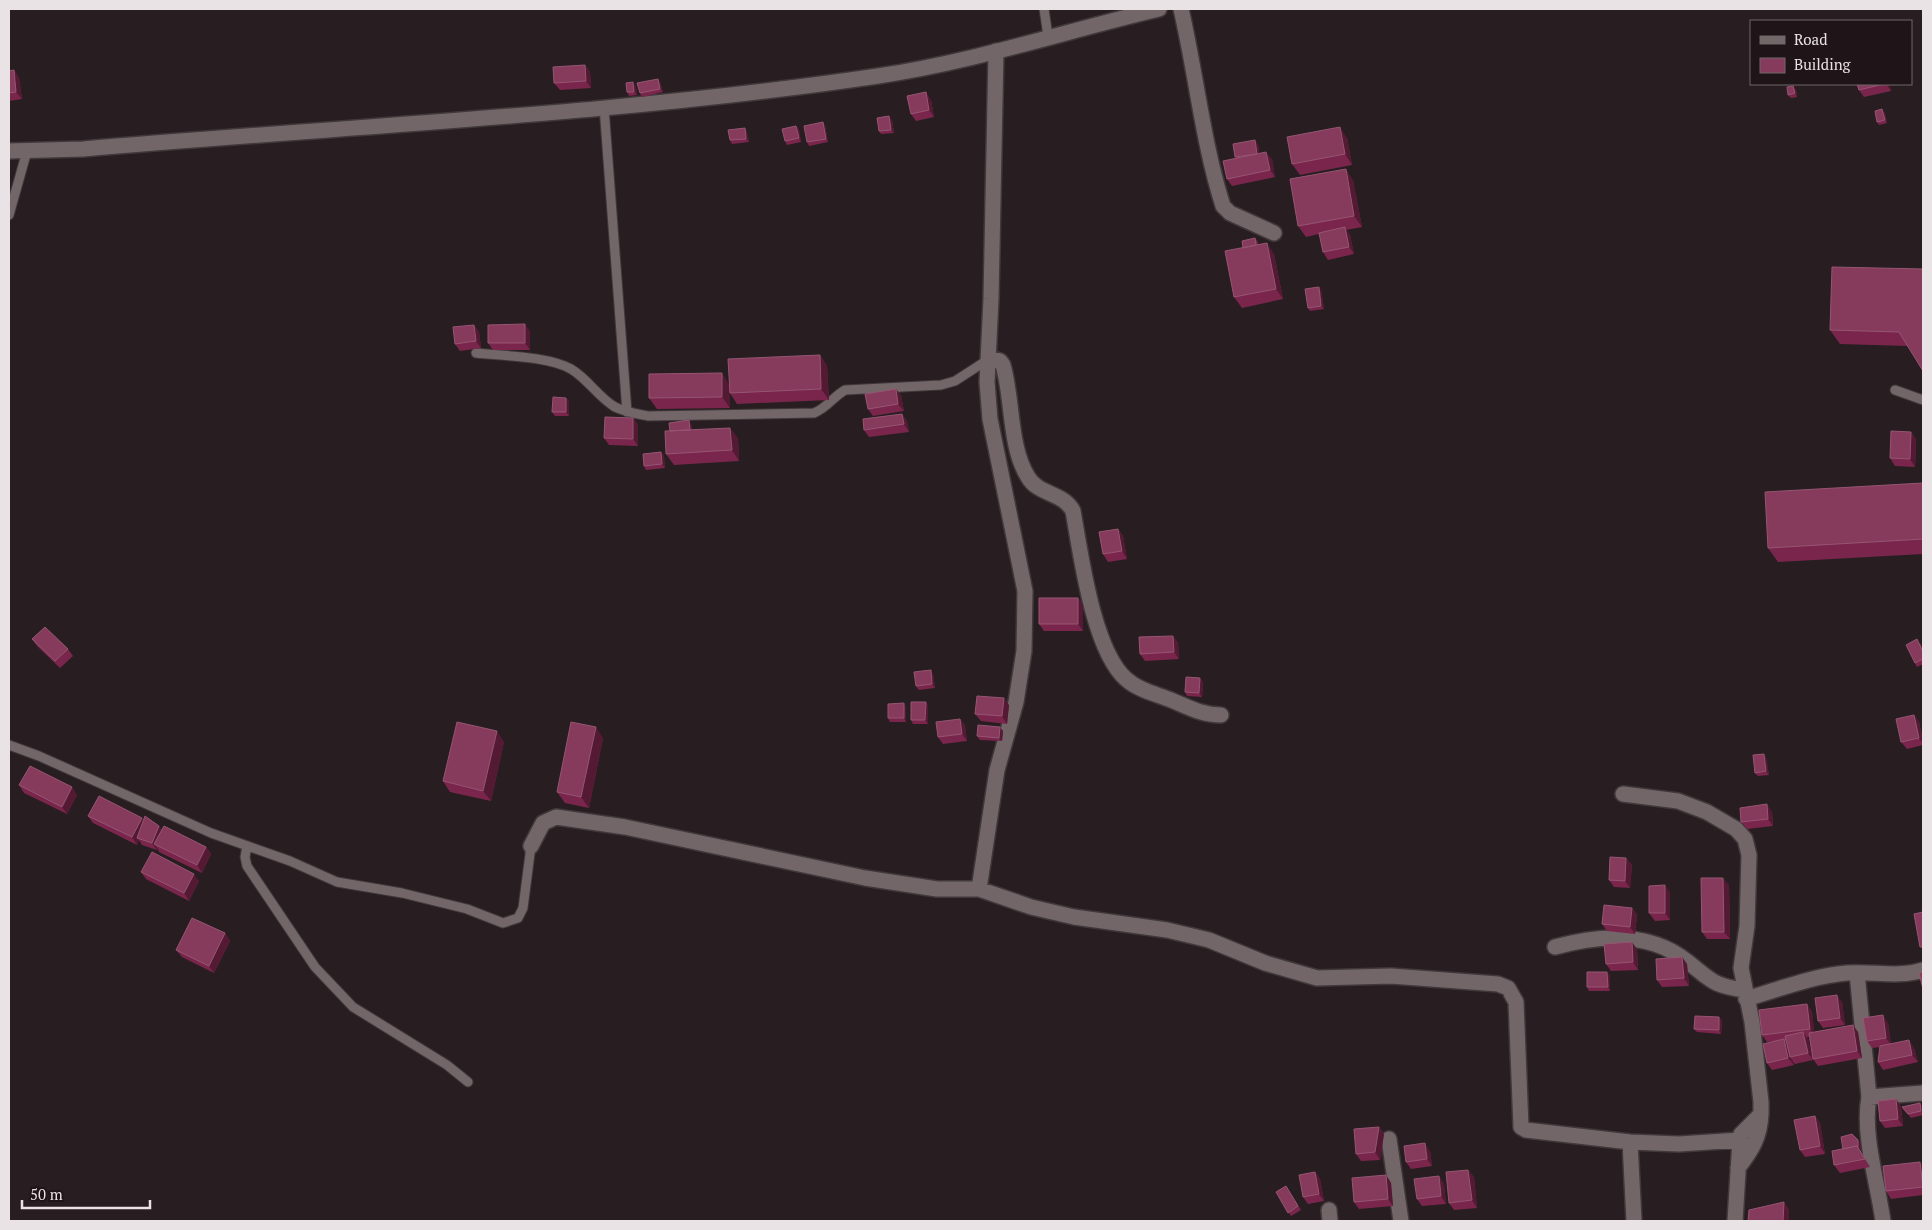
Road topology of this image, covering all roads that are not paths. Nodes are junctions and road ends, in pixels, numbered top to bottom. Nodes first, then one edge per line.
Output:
1 (1044, 9) edge
2 (1159, 9) edge
3 (1181, 9) edge
4 (1048, 36) junction
5 (996, 51) junction
6 (604, 108) junction
7 (9, 151) edge
8 (27, 151) junction
9 (9, 214) edge
10 (1274, 233) dead end
11 (476, 353) dead end
12 (989, 358) junction
13 (1895, 390) dead end
14 (1923, 400) edge
15 (627, 412) junction
16 (1221, 715) dead end
17 (9, 745) edge
18 (1623, 794) dead end
19 (247, 846) junction
20 (531, 846) joint
21 (979, 889) junction
22 (1555, 947) dead end
23 (1923, 970) edge
24 (1857, 973) junction
25 (1745, 994) junction
26 (468, 1082) dead end
27 (1923, 1093) edge
28 (1869, 1097) junction
29 (1760, 1114) junction
30 (1389, 1139) dead end
31 (1740, 1140) junction
32 (1630, 1142) junction
33 (1738, 1168) junction
34 (1401, 1221) edge
35 (1634, 1221) edge
36 (1735, 1221) edge
37 (1883, 1221) edge

1 - 4 lane
2 - 4 street
3 - 10 street
4 - 5 street
5 - 6 street
5 - 12 street
6 - 8 street
6 - 15 lane
7 - 8 street
8 - 9 lane
11 - 15 lane
12 - 15 lane
12 - 16 street
12 - 21 street
13 - 14 lane
17 - 19 lane
18 - 25 street
19 - 20 lane
19 - 26 lane
20 - 21 street
21 - 32 street
22 - 25 street
23 - 24 street
24 - 25 street
24 - 28 street
25 - 29 street
27 - 28 street
28 - 37 street
29 - 31 street
29 - 33 street
30 - 34 street
31 - 32 street
31 - 33 street
32 - 35 street
33 - 36 street

